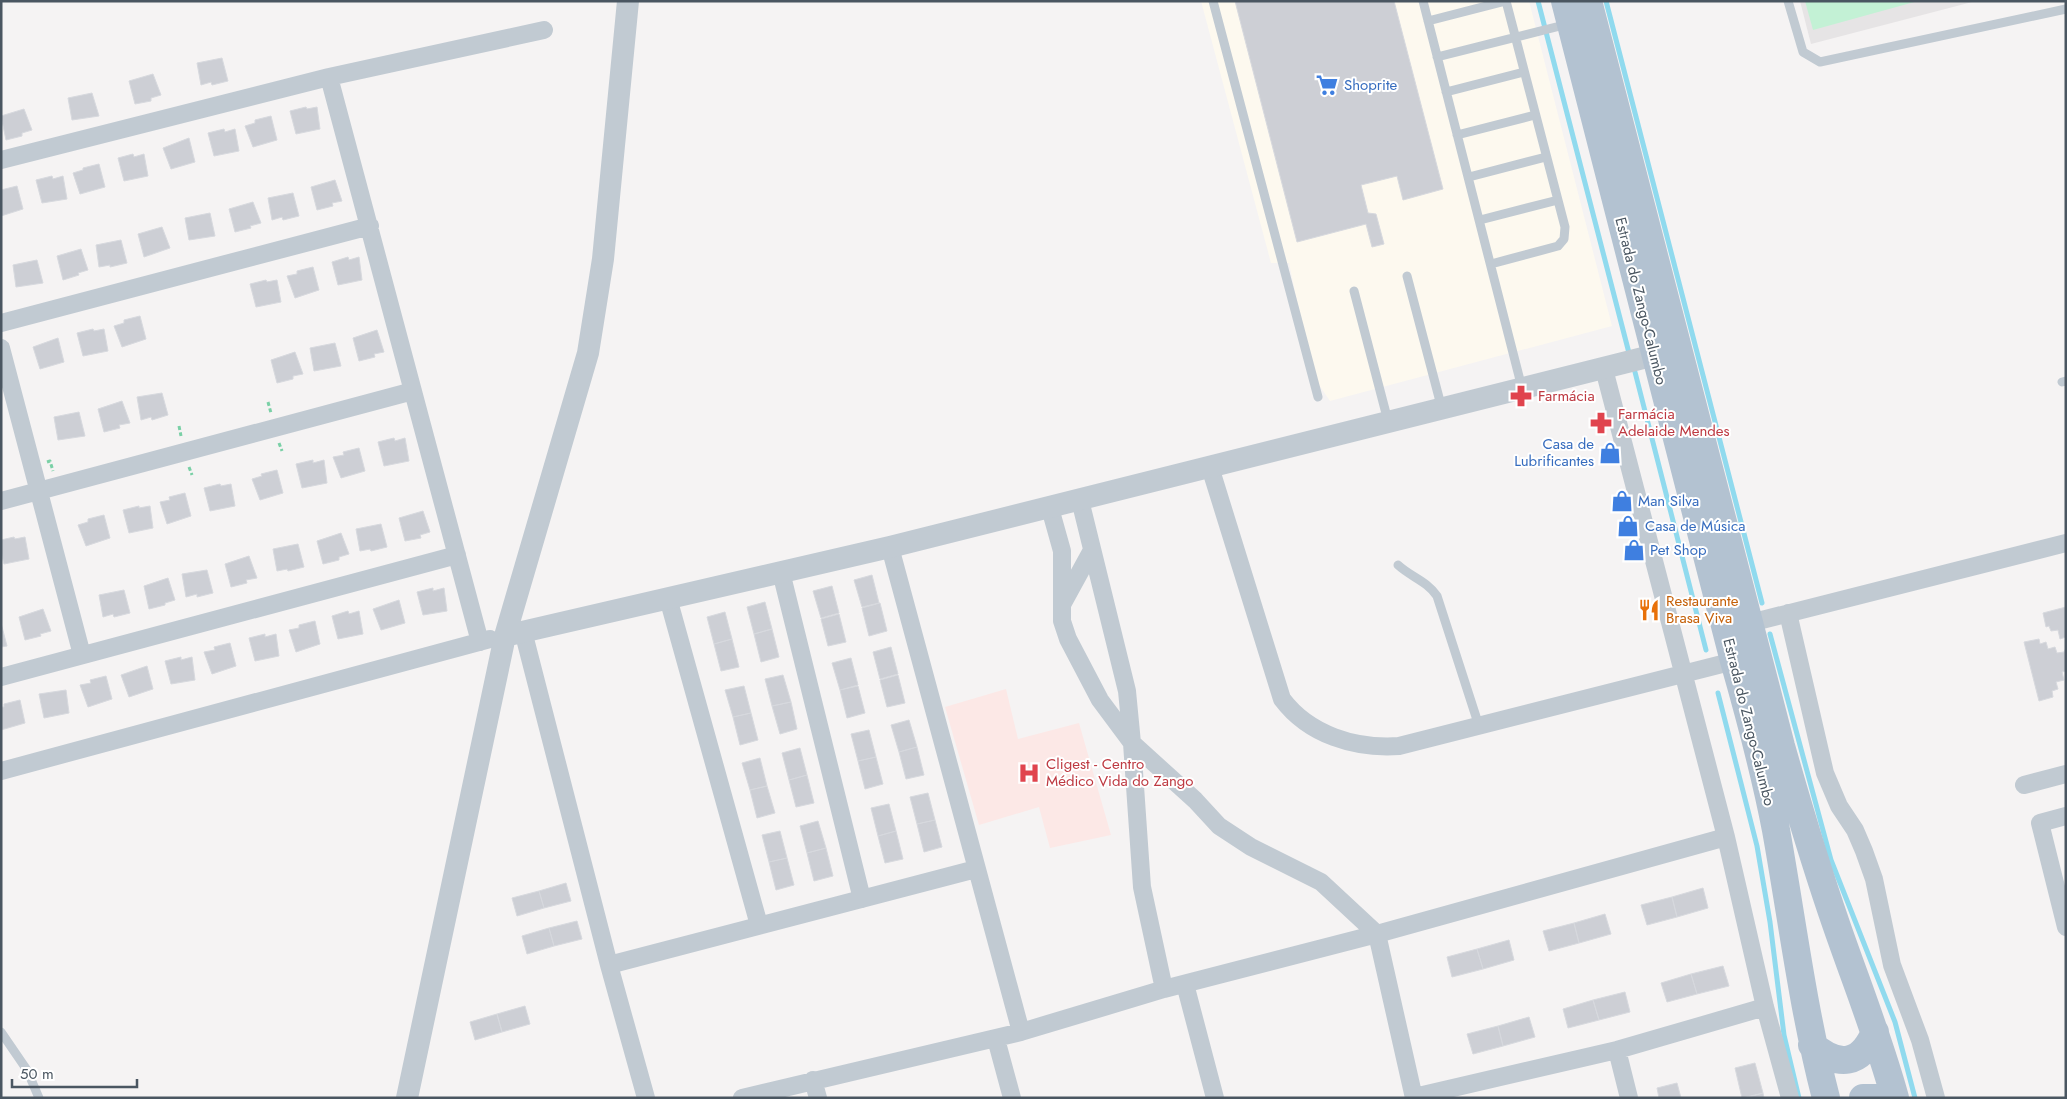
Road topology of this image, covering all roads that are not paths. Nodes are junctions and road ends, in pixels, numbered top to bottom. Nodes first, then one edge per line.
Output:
1 (628, 1) edge
2 (1214, 1) edge
3 (1422, 1) edge
4 (1506, 1) edge
5 (1588, 1) edge
6 (1788, 1) edge
7 (2066, 9) edge
8 (1562, 18) edge
9 (1428, 21) junction
10 (544, 30) dead end
11 (1515, 37) junction
12 (1437, 56) junction
13 (1524, 72) junction
14 (329, 77) junction
15 (1446, 92) junction
16 (1535, 115) junction
17 (1457, 135) junction
18 (1546, 157) junction
19 (1, 160) edge
20 (1468, 178) junction
21 (1558, 200) junction
22 (1480, 220) junction
23 (370, 226) junction
24 (1491, 264) junction
25 (1408, 276) dead end
26 (1354, 291) dead end
27 (1, 323) edge
28 (1, 348) edge
29 (1639, 359) junction
30 (1604, 369) junction
31 (1522, 389) junction
32 (413, 391) junction
33 (1318, 398) dead end
34 (1442, 409) junction
35 (1388, 423) junction
36 (1210, 467) junction
37 (39, 491) junction
38 (1080, 500) junction
39 (1, 501) edge
40 (1050, 508) junction
41 (2066, 543) edge
42 (890, 547) junction
43 (1092, 550) junction
44 (1062, 551) junction
45 (457, 555) junction
46 (1398, 566) dead end
47 (1081, 570) junction
48 (781, 572) junction
49 (1103, 592) junction
50 (668, 598) junction
51 (1063, 603) junction
52 (1768, 618) junction
53 (514, 633) junction
54 (480, 642) junction
55 (82, 655) junction
56 (1717, 665) junction
57 (1684, 674) junction
58 (1, 677) edge
59 (1479, 726) junction
60 (1132, 743) junction
61 (1, 771) edge
62 (2066, 774) edge
63 (2024, 785) dead end
64 (2066, 816) edge
65 (1726, 837) junction
66 (976, 869) junction
67 (862, 899) junction
68 (759, 925) junction
69 (2066, 927) edge
70 (1378, 934) junction
71 (609, 965) junction
72 (1185, 984) junction
73 (1164, 989) junction
74 (1765, 1007) junction
75 (1, 1032) edge
76 (1021, 1032) junction
77 (1876, 1032) junction
78 (996, 1039) junction
79 (1812, 1045) junction
80 (1617, 1050) junction
81 (813, 1080) junction
82 (1414, 1097) edge
83 (39, 1098) edge
84 (407, 1098) edge
85 (646, 1098) edge
86 (742, 1098) edge
87 (818, 1098) edge
88 (1012, 1098) edge
89 (1215, 1098) edge
90 (1629, 1098) edge
91 (1790, 1098) edge
92 (1826, 1098) edge
93 (1863, 1098) edge
94 (1882, 1098) edge
95 (1895, 1098) edge
96 (1936, 1098) edge

1 - 53 street
2 - 33 lane
3 - 9 lane
4 - 9 lane
4 - 11 lane
5 - 52 main road
6 - 7 lane
8 - 11 lane
8 - 29 main road, Estrada do Zango-Calumbo
9 - 12 lane
10 - 14 street
11 - 12 lane
11 - 13 lane
12 - 15 lane
13 - 15 lane
13 - 16 lane
14 - 19 street
14 - 23 street
15 - 17 lane
16 - 17 lane
16 - 18 lane
17 - 20 lane
18 - 20 lane
18 - 21 lane
20 - 22 lane
21 - 22 lane
21 - 24 lane
22 - 24 lane
23 - 27 street
23 - 32 street
24 - 31 lane
25 - 34 lane
26 - 35 lane
28 - 37 street
29 - 30 street
29 - 56 main road, Estrada do Zango-Calumbo
30 - 31 street
30 - 57 street
31 - 34 street
32 - 37 street
32 - 45 street
34 - 35 street
35 - 36 street
36 - 38 street
36 - 59 street
37 - 39 street
37 - 55 street
38 - 40 street
38 - 43 street
40 - 42 street
40 - 44 street
41 - 52 street
42 - 48 street
42 - 66 street
43 - 47 street
43 - 49 street
44 - 47 street
44 - 51 street
45 - 54 street
45 - 55 street
46 - 59 lane
47 - 49 street
47 - 51 street
48 - 50 street
48 - 67 street
49 - 60 street
50 - 53 street
50 - 68 street
51 - 60 street
52 - 77 main road
52 - 96 street
53 - 54 street
53 - 71 street
53 - 84 street
54 - 61 street
55 - 58 street
56 - 57 street
56 - 79 main road, Estrada do Zango-Calumbo
57 - 59 street
57 - 65 street
60 - 70 street
60 - 73 street
62 - 63 street
64 - 69 street
65 - 70 street
65 - 74 street
66 - 67 street
66 - 76 street
67 - 68 street
68 - 71 street
70 - 72 street
70 - 82 street
71 - 85 street
72 - 73 street
72 - 89 street
73 - 76 street
74 - 80 street
74 - 91 street
75 - 83 lane
76 - 78 street
77 - 79 main road
77 - 95 main road
78 - 81 street
78 - 88 street
79 - 92 main road, Estrada do Zango-Calumbo
80 - 82 street
80 - 90 street
81 - 86 street
81 - 87 street
93 - 94 main road

